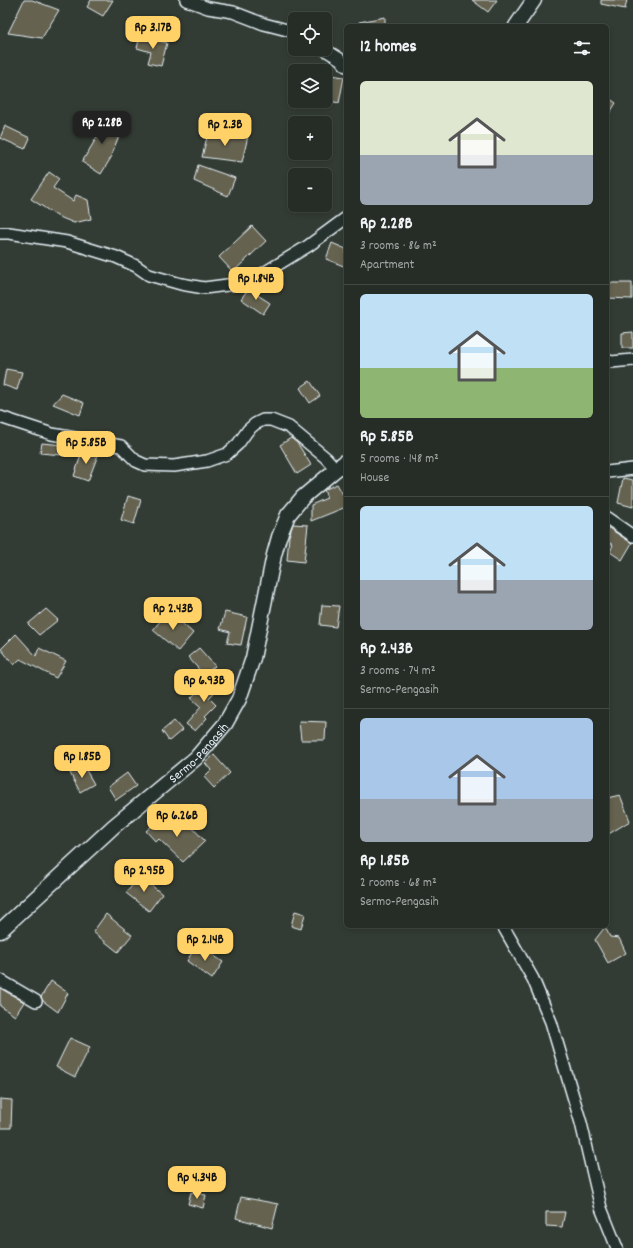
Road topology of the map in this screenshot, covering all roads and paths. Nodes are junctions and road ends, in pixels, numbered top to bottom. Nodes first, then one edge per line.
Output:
1 (186, 0) edge
2 (534, 0) edge
3 (517, 24) edge
4 (288, 30) edge
5 (332, 54) edge
6 (344, 64) edge
7 (344, 221) edge
8 (0, 233) edge
9 (633, 360) edge
10 (609, 361) edge
11 (0, 417) edge
12 (343, 466) edge
13 (633, 469) edge
14 (609, 472) edge
15 (609, 519) edge
16 (633, 536) edge
17 (504, 928) edge
18 (0, 931) edge
19 (0, 980) edge
20 (36, 1001) dead end
21 (617, 1248) edge

1 - 4 street
2 - 3 main road
5 - 6 street
7 - 8 street
9 - 10 street
11 - 12 street
12 - 18 main road, Sermo-Pengasih
13 - 14 street
15 - 16 street
17 - 21 street
19 - 20 street

